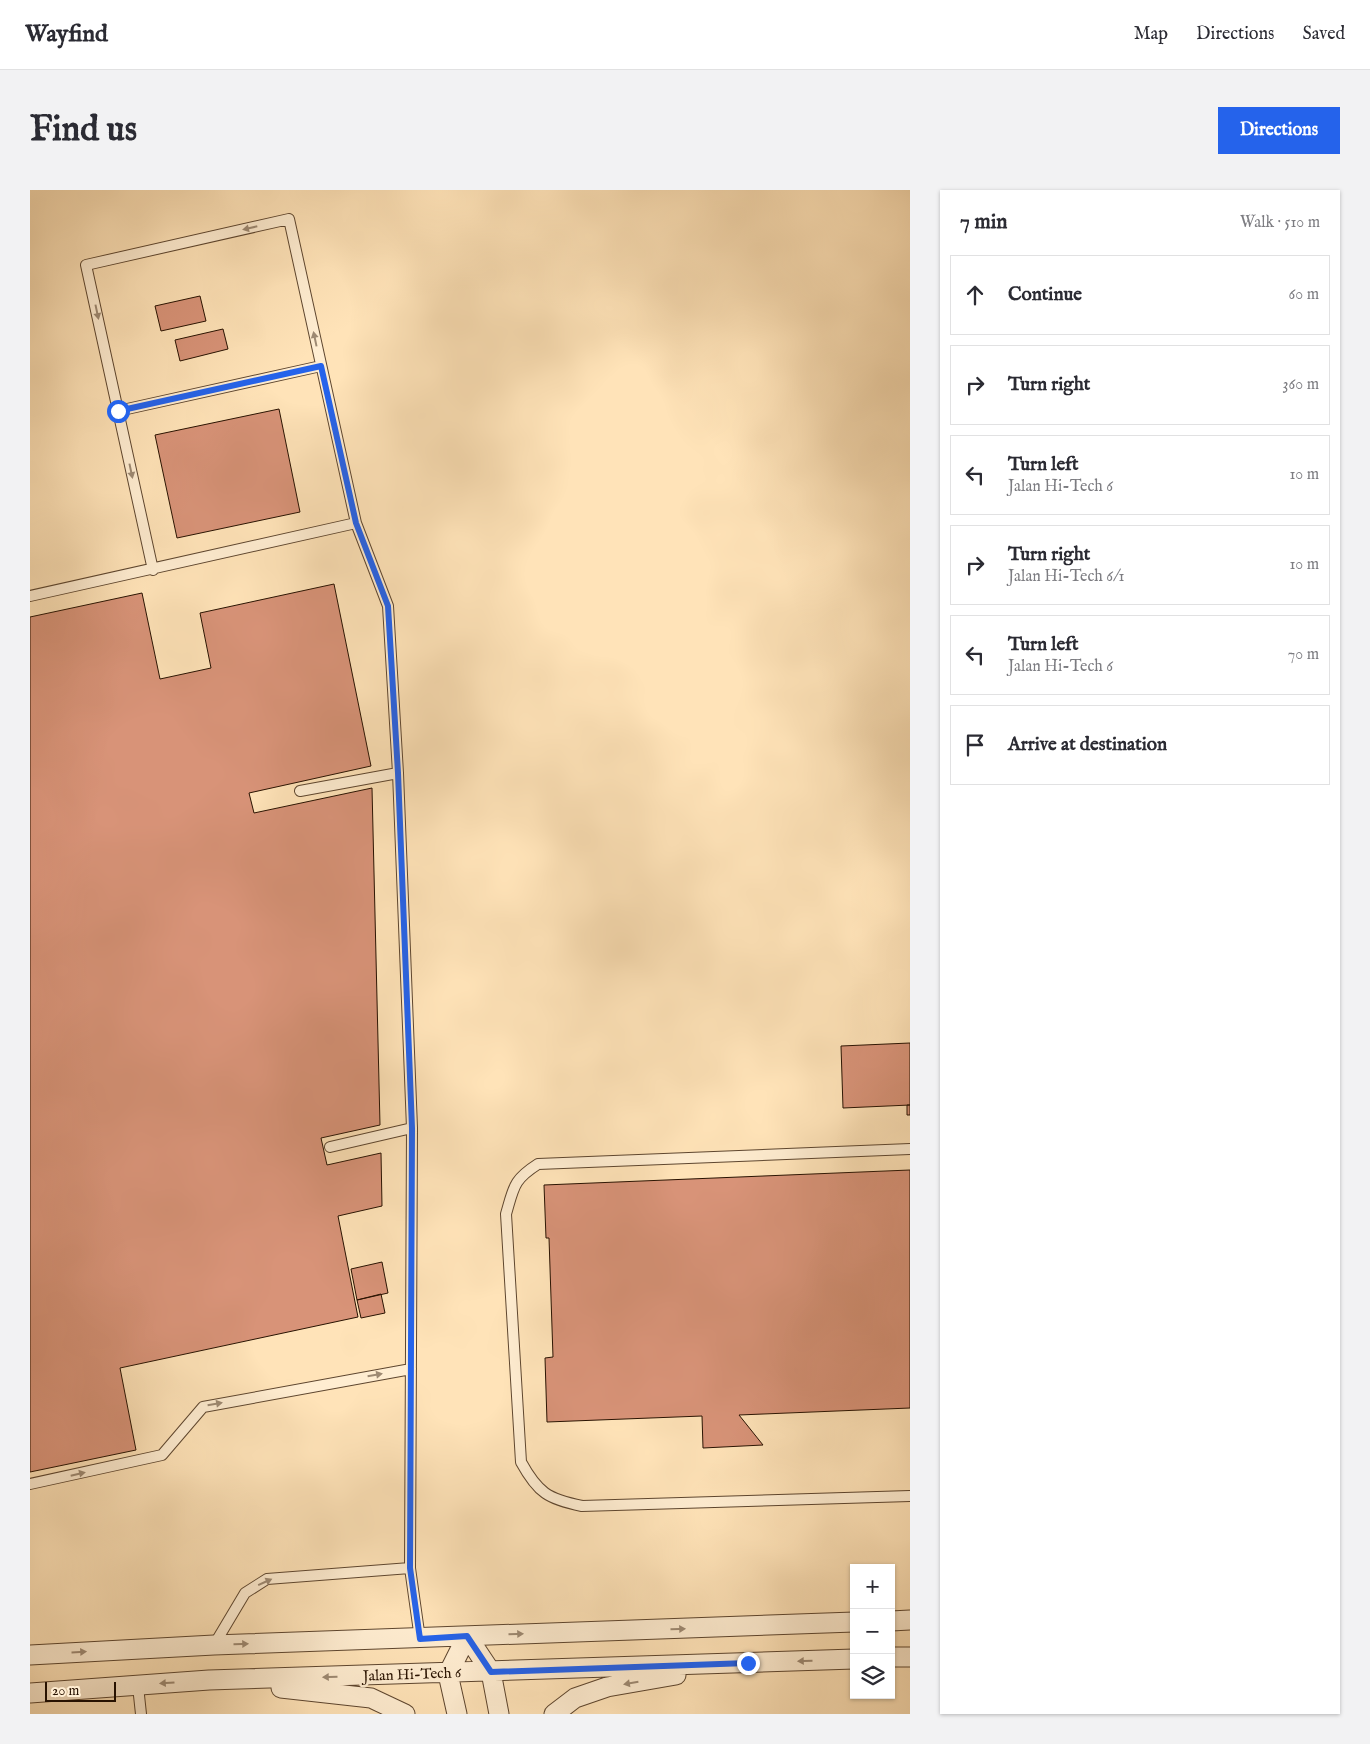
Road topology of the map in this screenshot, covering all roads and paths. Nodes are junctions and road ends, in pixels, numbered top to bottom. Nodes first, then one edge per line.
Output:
1 (321, 366) junction
2 (118, 411) junction
3 (356, 523) junction
4 (153, 570) junction
5 (30, 596) edge
6 (398, 773) junction
7 (300, 791) dead end
8 (412, 1128) junction
9 (330, 1146) dead end
10 (910, 1149) edge
11 (411, 1369) junction
12 (30, 1484) edge
13 (910, 1496) edge
14 (410, 1568) junction
15 (910, 1620) edge
16 (895, 1621) edge
17 (850, 1622) edge
18 (467, 1636) junction
19 (420, 1639) junction
20 (214, 1645) junction
21 (30, 1654) edge
22 (895, 1657) edge
23 (910, 1657) edge
24 (850, 1659) edge
25 (748, 1663) junction
26 (491, 1672) junction
27 (448, 1674) junction
28 (209, 1680) junction
29 (138, 1686) junction
30 (30, 1693) edge
31 (141, 1714) edge
32 (405, 1714) edge
33 (457, 1714) edge
34 (499, 1714) edge
35 (554, 1714) edge

1 - 2 lane
1 -> 2 lane
1 - 3 lane
2 -> 4 lane
3 - 4 lane
3 - 6 lane
4 - 5 lane
6 - 7 lane
6 - 8 lane
8 - 9 lane
8 - 11 lane
10 - 13 lane
12 -> 11 lane
11 - 14 lane
14 - 19 lane
20 -> 14 lane
15 - 16 street
18 -> 17 street
18 - 19 street
18 - 26 street
18 - 27 street
20 -> 19 street
21 -> 20 street
22 - 23 street
24 -> 25 street, Jalan Hi-Tech 6
25 - 26 street, Jalan Hi-Tech 6
25 -> 35 street
26 - 27 street, Jalan Hi-Tech 6
26 - 34 street
27 -> 28 street, Jalan Hi-Tech 6
27 - 33 street
28 -> 29 street, Jalan Hi-Tech 6
28 - 32 street
29 - 30 street, Jalan Hi-Tech 6
29 - 31 lane

